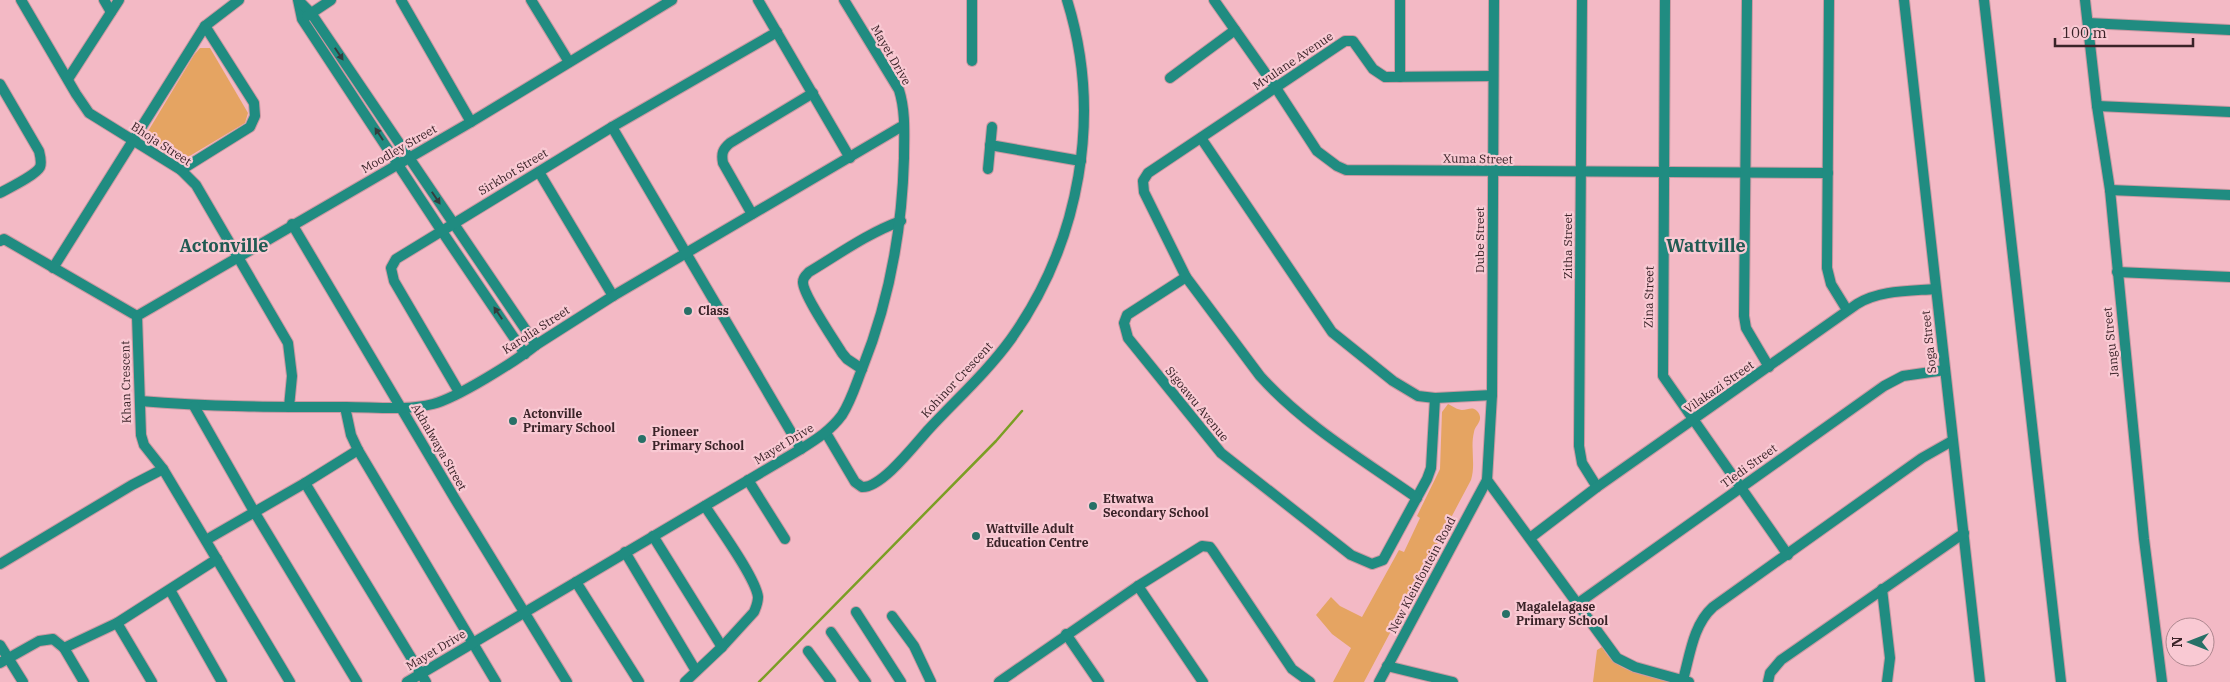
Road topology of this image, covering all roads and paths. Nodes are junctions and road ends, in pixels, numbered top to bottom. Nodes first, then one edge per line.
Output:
1 (22, 0) edge
2 (104, 0) edge
3 (119, 0) edge
4 (240, 0) edge
5 (298, 0) edge
6 (331, 0) edge
7 (400, 0) edge
8 (531, 0) edge
9 (672, 0) edge
10 (758, 0) edge
11 (844, 0) edge
12 (972, 0) edge
13 (1067, 0) edge
14 (1214, 0) edge
15 (1400, 0) edge
16 (1494, 0) edge
17 (1582, 0) edge
18 (1665, 0) edge
19 (1747, 0) edge
20 (1829, 0) edge
21 (1904, 0) edge
22 (1984, 0) edge
23 (2085, 0) edge
24 (111, 12) junction
25 (311, 13) junction
26 (302, 20) junction
27 (2088, 24) junction
28 (204, 26) junction
29 (1235, 30) junction
30 (2230, 30) edge
31 (777, 32) junction
32 (972, 61) dead end
33 (569, 62) junction
34 (1493, 76) junction
35 (1400, 77) junction
36 (1170, 78) dead end
37 (68, 79) junction
38 (0, 84) edge
39 (1276, 88) junction
40 (813, 93) junction
41 (2097, 106) junction
42 (2230, 112) edge
43 (471, 122) junction
44 (904, 125) junction
45 (612, 127) junction
46 (992, 127) dead end
47 (1201, 138) junction
48 (132, 140) junction
49 (990, 145) junction
50 (408, 158) junction
51 (850, 158) junction
52 (1081, 161) junction
53 (398, 164) junction
54 (988, 169) dead end
55 (181, 170) junction
56 (539, 172) junction
57 (1493, 172) junction
58 (1580, 173) junction
59 (1663, 173) junction
60 (1745, 173) junction
61 (1828, 173) junction
62 (2110, 190) junction
63 (0, 193) edge
64 (2230, 195) edge
65 (752, 214) junction
66 (901, 222) junction
67 (453, 223) junction
68 (292, 224) junction
69 (441, 230) junction
70 (1, 237) edge
71 (685, 254) junction
72 (239, 257) junction
73 (53, 268) junction
74 (2117, 272) junction
75 (1186, 277) junction
76 (2230, 277) edge
77 (1935, 289) junction
78 (613, 296) junction
79 (1847, 310) junction
80 (136, 316) junction
81 (536, 345) junction
82 (525, 354) junction
83 (1769, 367) junction
84 (862, 368) junction
85 (1945, 370) junction
86 (460, 392) junction
87 (1492, 395) junction
88 (1435, 398) junction
89 (140, 401) junction
90 (194, 406) junction
91 (290, 407) junction
92 (345, 407) junction
93 (401, 407) junction
94 (1694, 420) junction
95 (826, 433) junction
96 (1952, 441) junction
97 (802, 449) junction
98 (358, 450) junction
99 (163, 469) junction
100 (748, 480) junction
101 (1488, 480) junction
102 (305, 484) junction
103 (1597, 488) junction
104 (1741, 488) junction
105 (1416, 498) junction
106 (705, 506) junction
107 (255, 513) junction
108 (1964, 533) junction
109 (653, 536) junction
110 (1530, 538) junction
111 (785, 539) dead end
112 (206, 540) junction
113 (625, 552) junction
114 (1788, 555) junction
115 (217, 559) junction
116 (0, 564) edge
117 (576, 582) junction
118 (1138, 586) junction
119 (1882, 588) junction
120 (170, 590) junction
121 (1577, 604) junction
122 (523, 612) junction
123 (856, 612) dead end
124 (892, 616) dead end
125 (117, 623) junction
126 (831, 632) dead end
127 (1066, 634) junction
128 (473, 642) junction
129 (0, 645) edge
130 (722, 647) junction
131 (64, 648) junction
132 (808, 651) dead end
133 (4, 660) edge
134 (1387, 666) junction
135 (696, 671) junction
136 (423, 678) edge
137 (1686, 681) edge
138 (22, 682) edge
139 (84, 682) edge
140 (152, 682) edge
141 (222, 682) edge
142 (290, 682) edge
143 (357, 682) edge
144 (407, 682) edge
145 (496, 682) edge
146 (567, 682) edge
147 (639, 682) edge
148 (685, 682) edge
149 (832, 682) edge
150 (866, 682) edge
151 (901, 682) edge
152 (931, 682) edge
153 (999, 682) edge
154 (1099, 682) edge
155 (1203, 682) edge
156 (1310, 682) edge
157 (1379, 682) edge
158 (1453, 682) edge
159 (1768, 682) edge
160 (1886, 682) edge
161 (1980, 682) edge
162 (2061, 682) edge
163 (2162, 682) edge

1 - 37 street, Bhoja Street
2 - 24 street
3 - 24 street
4 - 28 street
5 - 25 street
5 - 26 street
6 - 25 street
7 - 43 street
8 - 33 street
9 - 33 street, Moodley Street
10 - 31 street
11 - 44 street, Mayet Drive
12 - 32 street
13 - 52 street, Kohinor Crescent
14 - 29 street, Xuma Street
15 - 35 street
16 - 34 street, Dube Street
17 - 58 street, Zitha Street
18 - 59 street, Zina Street
19 - 60 street
20 - 61 street
21 - 77 street, Soga Street
22 - 162 street
23 - 27 street, Jangu Street
24 - 37 street
25 - 26 street
25 -> 50 street
53 -> 26 street
27 - 30 street
27 - 41 street, Jangu Street
28 - 48 street
28 - 55 street
29 - 36 street
29 - 39 street, Xuma Street
31 - 40 street
31 - 45 street, Sirkhot Street
33 - 43 street, Moodley Street
34 - 35 street, Mvulane Avenue
34 - 57 street, Dube Street
35 - 39 street, Mvulane Avenue
37 - 48 street, Bhoja Street
38 - 63 street
39 - 47 street, Mvulane Avenue
39 - 57 street, Xuma Street
40 - 51 street
40 - 65 street
41 - 42 street
41 - 62 street, Jangu Street
43 - 50 street, Moodley Street
44 - 51 street, Karolia Street
44 - 66 street, Mayet Drive
45 - 56 street, Sirkhot Street
45 - 71 street
46 - 49 street
47 - 75 street, Mvulane Avenue
47 - 88 street
48 - 55 street, Bhoja Street
48 - 73 street
49 - 52 street
49 - 54 street
50 - 53 street, Moodley Street
50 -> 67 street
51 - 65 street, Karolia Street
52 - 95 street, Kohinor Crescent
53 - 68 street, Moodley Street
53 - 69 street
55 - 72 street, Bhoja Street
56 - 67 street, Sirkhot Street
56 - 78 street
57 - 58 street, Xuma Street
57 - 87 street, Dube Street
58 - 59 street, Xuma Street
58 - 103 street, Zitha Street
59 - 60 street, Xuma Street
59 - 94 street, Zina Street
60 - 61 street, Xuma Street
60 - 83 street
61 - 79 street
62 - 64 street
62 - 74 street, Jangu Street
65 - 71 street, Karolia Street
66 - 84 street, Mayet Drive
66 - 84 street
67 - 69 street, Sirkhot Street
67 - 81 street
68 - 72 street, Moodley Street
68 - 93 street, Akhalwaya Street
82 -> 69 street
69 - 86 street, Sirkhot Street
70 - 73 street
71 - 78 street, Karolia Street
71 - 97 street
72 - 80 street, Moodley Street
72 - 91 street, Bhoja Street
73 - 80 street
74 - 76 street
74 - 163 street, Jangu Street
75 - 105 street, Mvulane Avenue
75 - 105 street, Sigoawu Avenue
77 - 79 street, Vilakazi Street
77 - 85 street, Soga Street
78 - 81 street, Karolia Street
79 - 83 street, Vilakazi Street
80 - 89 street, Khan Crescent
81 - 82 street, Karolia Street
82 - 86 street, Karolia Street
83 - 94 street, Vilakazi Street
84 - 95 street, Mayet Drive
85 - 96 street, Soga Street
85 - 104 street, Tledi Street
86 - 93 street, Karolia Street
87 - 88 street
87 - 101 street, Dube Street
88 - 105 street
89 - 90 street, Karolia Street
89 - 99 street, Khan Crescent
90 - 91 street, Karolia Street
90 - 107 street
91 - 92 street, Karolia Street
92 - 93 street, Karolia Street
92 - 98 street
93 - 122 street, Akhalwaya Street
94 - 103 street, Vilakazi Street
94 - 104 street, Zina Street
95 - 97 street, Mayet Drive
96 - 108 street, Soga Street
96 - 114 street
97 - 100 street, Mayet Drive
98 - 102 street
98 - 128 street
99 - 112 street, Khan Crescent
99 - 116 street
100 - 106 street, Mayet Drive
100 - 111 street
101 - 110 street
101 - 134 street, New Kleinfontein Road
102 - 107 street
102 - 136 street
103 - 110 street, Vilakazi Street
104 - 114 street, Zina Street
104 - 121 street, Tledi Street
106 - 109 street, Mayet Drive
106 - 130 street
107 - 112 street
107 - 143 street
108 - 119 street
108 - 161 street, Soga Street
109 - 113 street, Mayet Drive
109 - 130 street
110 - 121 street
112 - 115 street, Khan Crescent
113 - 117 street, Mayet Drive
113 - 135 street
114 - 137 street
115 - 120 street
115 - 142 street, Khan Crescent
117 - 122 street, Mayet Drive
117 - 147 street
118 - 127 street
118 - 155 street
118 - 156 street
119 - 159 street
119 - 160 street
120 - 125 street
120 - 141 street
121 - 137 street
122 - 128 street, Mayet Drive
122 - 146 street, Akhalwaya Street
123 - 151 street
124 - 152 street
125 - 131 street
125 - 140 street
126 - 150 street
127 - 153 street
127 - 154 street
128 - 136 street, Mayet Drive
128 - 145 street
129 - 133 street
130 - 135 street
131 - 133 street
131 - 139 street
132 - 149 street
133 - 138 street
134 - 157 street, New Kleinfontein Road
134 - 158 street
135 - 148 street
136 - 144 street, Mayet Drive

